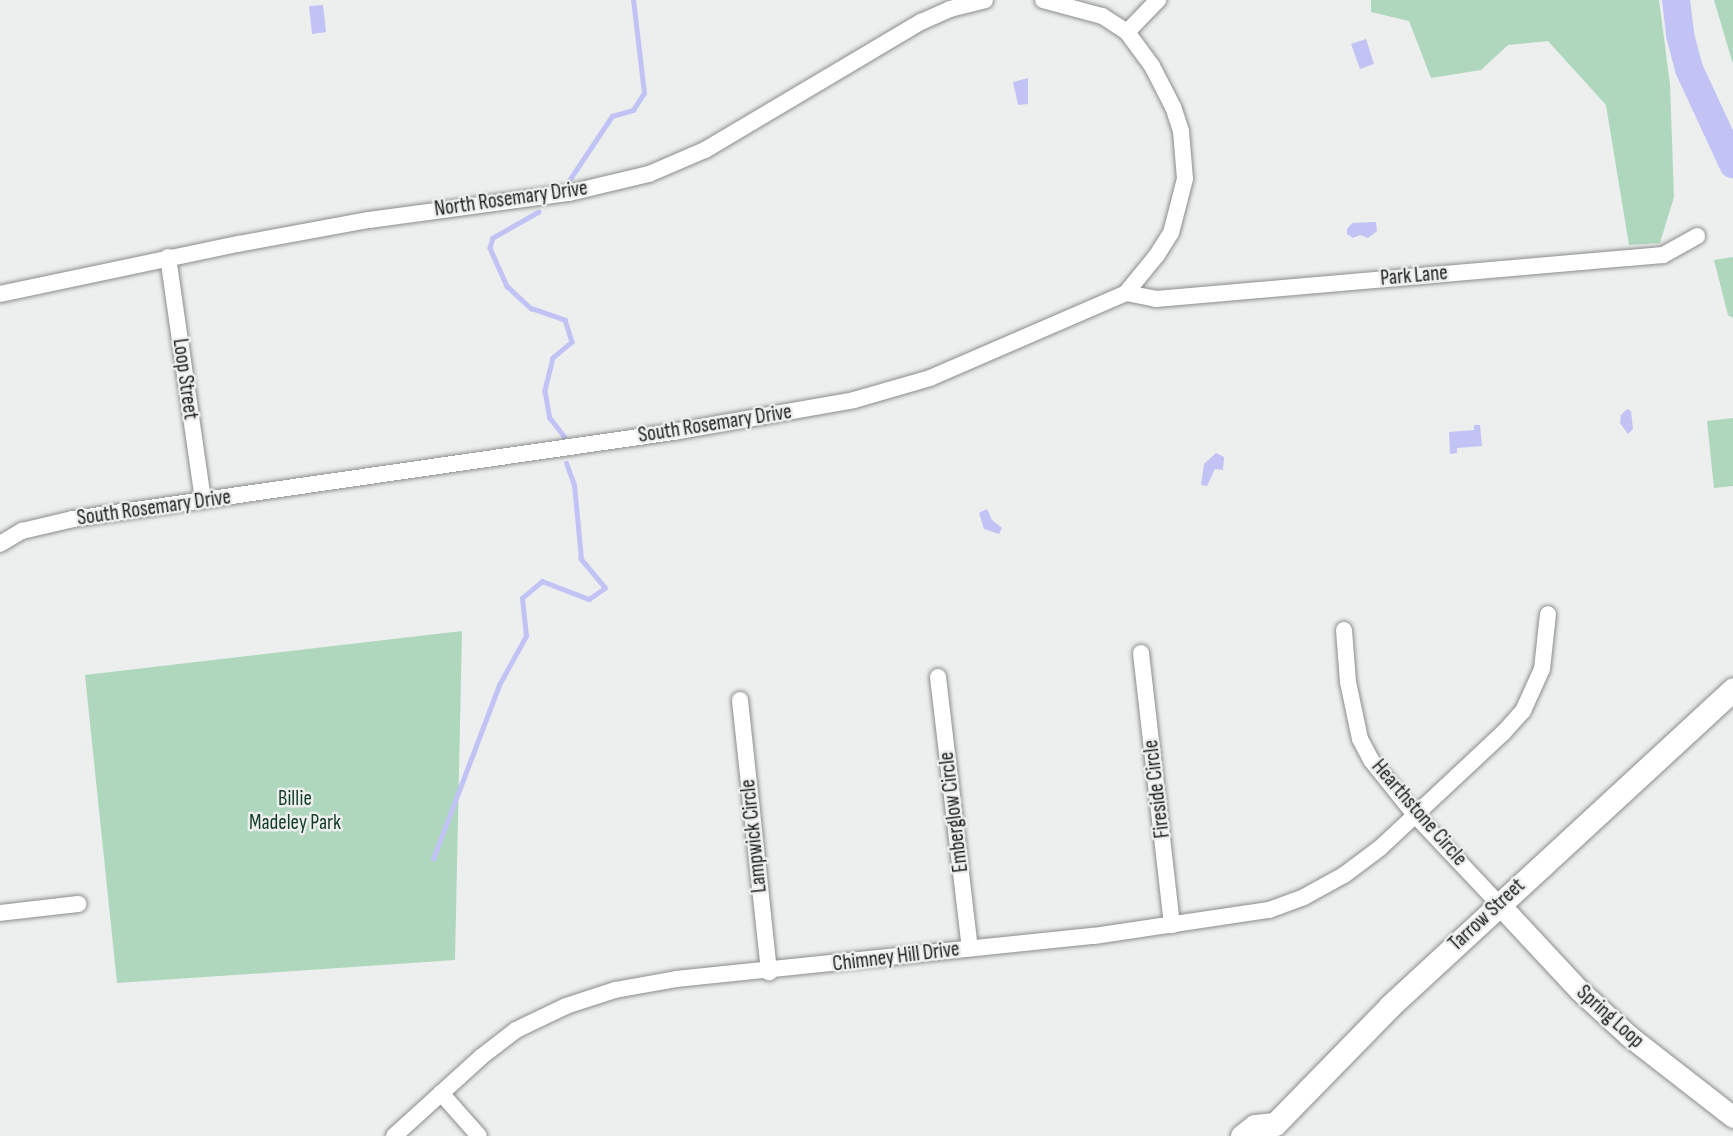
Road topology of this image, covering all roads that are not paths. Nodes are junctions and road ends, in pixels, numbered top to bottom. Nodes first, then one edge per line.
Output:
1 (985, 0) edge
2 (1043, 0) edge
3 (1158, 0) edge
4 (1127, 32) junction
5 (1697, 236) dead end
6 (168, 257) junction
7 (1126, 293) junction
8 (0, 294) edge
9 (203, 501) junction
10 (0, 544) edge
11 (1548, 614) dead end
12 (1344, 630) dead end
13 (1141, 653) dead end
14 (938, 677) dead end
15 (1733, 689) edge
16 (740, 699) dead end
17 (1416, 816) junction
18 (78, 904) dead end
19 (1499, 904) junction
20 (0, 913) edge
21 (1172, 925) junction
22 (970, 948) junction
23 (769, 972) junction
24 (441, 1093) junction
25 (1733, 1117) edge
26 (1274, 1130) edge
27 (394, 1136) edge
28 (480, 1136) edge
29 (1242, 1136) edge

1 - 6 street, North Rosemary Drive
2 - 4 street
3 - 4 street
4 - 7 street, South Rosemary Drive
5 - 7 street, Park Lane
6 - 8 street, North Rosemary Drive
6 - 9 street, Loop Street
7 - 9 street, South Rosemary Drive
9 - 10 street, South Rosemary Drive
11 - 17 street, Chimney Hill Drive
12 - 17 street, Hearthstone Circle
13 - 21 street, Fireside Circle
14 - 22 street, Emberglow Circle
15 - 19 main road, Tarrow Street
16 - 23 street, Lampwick Circle
17 - 19 street, Hearthstone Circle
17 - 21 street, Chimney Hill Drive
18 - 20 street
19 - 25 street, Spring Loop
19 - 26 main road, Tarrow Street
21 - 22 street, Chimney Hill Drive
22 - 23 street, Chimney Hill Drive
23 - 24 street, Chimney Hill Drive
24 - 27 street, Chimney Hill Drive
24 - 28 street
26 - 29 main road, Tarrow Street

